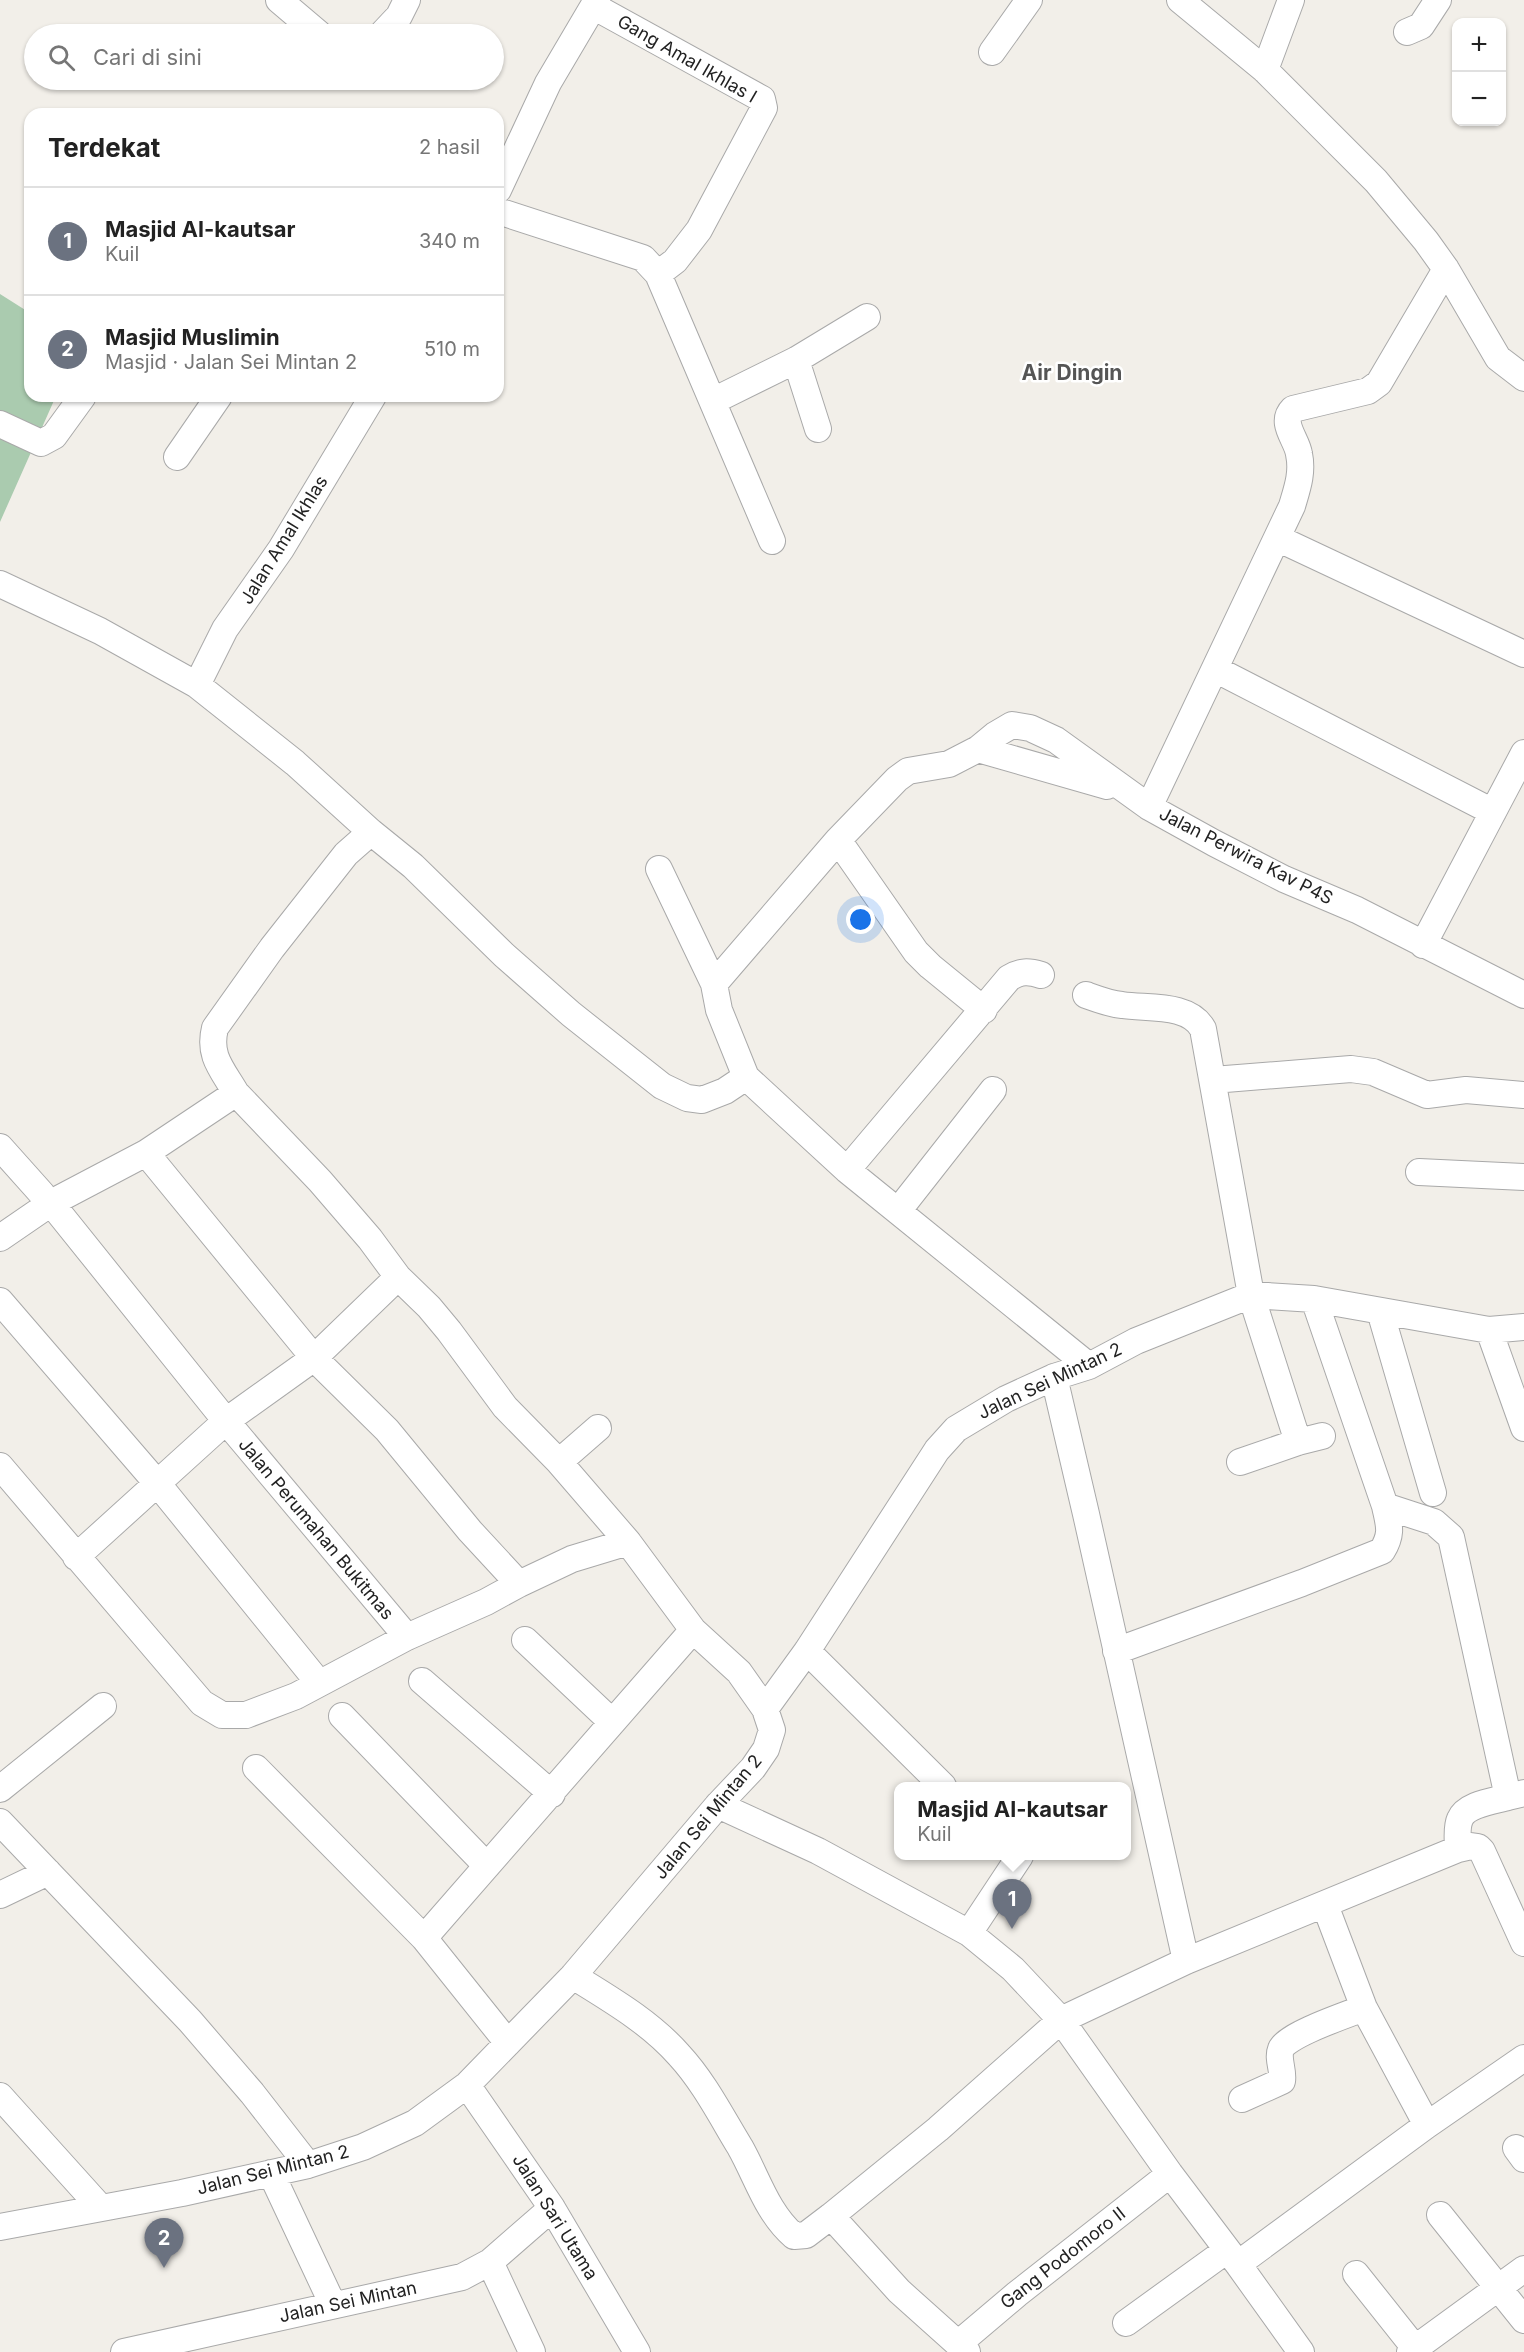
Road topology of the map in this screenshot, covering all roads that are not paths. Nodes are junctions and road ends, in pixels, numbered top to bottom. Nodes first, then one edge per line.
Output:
1 (279, 0) edge
2 (407, 0) edge
3 (1029, 0) edge
4 (1180, 0) edge
5 (1291, 0) edge
6 (1438, 0) edge
7 (596, 3) edge
8 (307, 24) edge
9 (391, 24) edge
10 (1407, 32) dead end
11 (992, 52) dead end
12 (1265, 70) junction
13 (504, 177) edge
14 (504, 213) edge
15 (1446, 269) junction
16 (658, 274) junction
17 (867, 317) dead end
18 (796, 360) junction
19 (1524, 378) edge
20 (713, 401) junction
21 (215, 402) edge
22 (366, 402) edge
23 (77, 403) edge
24 (0, 424) edge
25 (818, 429) dead end
26 (177, 457) dead end
27 (1277, 538) junction
28 (772, 541) dead end
29 (0, 584) edge
30 (1524, 654) edge
31 (1215, 669) junction
32 (196, 684) junction
33 (978, 749) junction
34 (1524, 753) edge
35 (1126, 792) junction
36 (1149, 807) junction
37 (1493, 812) junction
38 (371, 832) junction
39 (838, 840) junction
40 (659, 869) dead end
41 (1423, 945) junction
42 (1041, 975) dead end
43 (714, 984) junction
44 (1086, 995) dead end
45 (1524, 995) edge
46 (984, 1010) junction
47 (746, 1077) junction
48 (1213, 1080) junction
49 (993, 1090) dead end
50 (236, 1093) junction
51 (1524, 1095) edge
52 (0, 1147) edge
53 (146, 1153) junction
54 (847, 1170) junction
55 (1419, 1172) dead end
56 (1524, 1177) edge
57 (47, 1199) junction
58 (898, 1211) junction
59 (0, 1238) edge
60 (398, 1277) junction
61 (1251, 1295) junction
62 (1314, 1299) junction
63 (0, 1301) edge
64 (1380, 1311) junction
65 (1524, 1327) edge
66 (1489, 1330) junction
67 (314, 1358) junction
68 (1089, 1366) junction
69 (1054, 1377) junction
70 (226, 1421) junction
71 (598, 1428) dead end
72 (1524, 1428) edge
73 (559, 1462) junction
74 (1240, 1462) dead end
75 (0, 1466) edge
76 (157, 1483) junction
77 (1433, 1493) dead end
78 (1385, 1506) junction
79 (628, 1542) junction
80 (76, 1557) junction
81 (519, 1584) junction
82 (693, 1630) junction
83 (407, 1637) junction
84 (525, 1640) dead end
85 (1116, 1651) junction
86 (807, 1652) junction
87 (422, 1681) dead end
88 (319, 1683) junction
89 (103, 1706) dead end
90 (765, 1709) junction
91 (342, 1716) dead end
92 (612, 1722) junction
93 (255, 1768) dead end
94 (939, 1782) edge
95 (0, 1789) edge
96 (552, 1794) junction
97 (1516, 1795) edge
98 (718, 1805) junction
99 (0, 1822) edge
100 (1458, 1849) junction
101 (1017, 1860) edge
102 (486, 1866) junction
103 (48, 1872) junction
104 (0, 1895) edge
105 (1325, 1905) junction
106 (969, 1933) junction
107 (424, 1938) junction
108 (1524, 1943) edge
109 (1186, 1961) junction
110 (573, 1976) junction
111 (1364, 2008) junction
112 (1061, 2020) junction
113 (508, 2043) junction
114 (1524, 2058) edge
115 (467, 2085) junction
116 (0, 2096) edge
117 (1242, 2099) dead end
118 (1427, 2124) junction
119 (308, 2165) junction
120 (271, 2173) junction
121 (1170, 2174) junction
122 (100, 2207) junction
123 (552, 2208) junction
124 (1440, 2215) dead end
125 (831, 2216) junction
126 (0, 2227) edge
127 (1233, 2257) junction
128 (490, 2262) junction
129 (1524, 2269) edge
130 (1356, 2274) dead end
131 (1498, 2288) junction
132 (333, 2305) junction
133 (1524, 2320) edge
134 (1126, 2323) dead end
135 (962, 2348) edge
136 (1415, 2351) edge
137 (124, 2352) edge
138 (532, 2352) edge
139 (637, 2352) edge
140 (1301, 2352) edge

1 - 8 street
2 - 9 street
3 - 11 street
4 - 12 street
5 - 12 street
6 - 10 street
7 - 13 street
7 - 16 street, Gang Amal Ikhlas I
12 - 15 street
14 - 16 street
15 - 19 street
15 - 27 street
16 - 20 street
17 - 18 street
18 - 20 street
18 - 25 street
20 - 28 street
21 - 26 street
22 - 32 street, Jalan Amal Ikhlas
23 - 24 street
27 - 30 street
27 - 31 street
29 - 32 street
31 - 36 street
31 - 37 street
32 - 38 street
33 - 35 street
33 - 35 street, Jalan Perwira Kav P4S
33 - 39 street, Jalan Perwira Kav P4S
34 - 37 street
35 - 36 street, Jalan Perwira Kav P4S
36 - 41 street, Jalan Perwira Kav P4S
37 - 41 street
38 - 47 street
38 - 50 street
39 - 43 street, Jalan Perwira Kav P4S
39 - 46 street
40 - 43 street
41 - 45 street, Jalan Perwira Kav P4S
42 - 46 street
43 - 47 street
44 - 48 street
46 - 54 street
47 - 54 street
48 - 51 street
48 - 61 street
49 - 58 street
50 - 53 street
50 - 60 street
52 - 57 street, Jalan Perumahan Bukitmas
53 - 57 street
53 - 67 street
54 - 58 street
55 - 56 street
57 - 59 street
57 - 70 street, Jalan Perumahan Bukitmas
58 - 68 street
60 - 67 street, Jalan Perumahan Bukitmas
60 - 73 street
61 - 62 street, Jalan Sei Mintan 2
61 - 68 street, Jalan Sei Mintan 2
61 - 74 street
62 - 64 street, Jalan Sei Mintan 2
62 - 78 street
63 - 76 street
64 - 66 street, Jalan Sei Mintan 2
64 - 77 street
65 - 66 street, Jalan Sei Mintan 2
66 - 72 street
67 - 70 street, Jalan Perumahan Bukitmas
67 - 81 street
68 - 69 street, Jalan Sei Mintan 2
69 - 85 street
69 - 86 street, Jalan Sei Mintan 2
70 - 76 street, Jalan Perumahan Bukitmas
70 - 83 street, Jalan Perumahan Bukitmas
71 - 73 street
73 - 79 street
75 - 80 street, Jalan Perumahan Bukitmas
76 - 80 street, Jalan Perumahan Bukitmas
76 - 88 street
78 - 85 street
78 - 97 street
79 - 81 street, Jalan Perumahan Bukitmas
79 - 82 street
80 - 88 street, Jalan Perumahan Bukitmas
81 - 83 street, Jalan Perumahan Bukitmas
82 - 90 street
82 - 92 street
83 - 88 street, Jalan Perumahan Bukitmas
84 - 92 street
85 - 109 street
86 - 90 street, Jalan Sei Mintan 2
86 - 94 street
87 - 96 street
89 - 95 street
90 - 98 street, Jalan Sei Mintan 2
91 - 102 street
92 - 96 street
93 - 107 street
96 - 102 street
97 - 100 street
98 - 106 street
98 - 110 street, Jalan Sei Mintan 2
99 - 103 street
100 - 105 street
100 - 108 street
101 - 106 street
102 - 107 street
103 - 104 street
103 - 119 street
105 - 109 street
105 - 111 street
106 - 112 street
107 - 113 street
109 - 112 street
110 - 113 street, Jalan Sei Mintan 2
110 - 125 street
111 - 117 street
111 - 118 street
112 - 121 street
112 - 125 street
113 - 115 street, Jalan Sei Mintan 2
114 - 118 street
115 - 119 street, Jalan Sei Mintan 2
115 - 123 street, Jalan Sari Utama
116 - 122 street
118 - 127 street
119 - 120 street, Jalan Sei Mintan 2
120 - 122 street, Jalan Sei Mintan 2
120 - 132 street
121 - 127 street
121 - 135 street, Gang Podomoro II
122 - 126 street, Jalan Sei Mintan 2
123 - 128 street, Jalan Sei Mintan
123 - 139 street, Jalan Sari Utama
124 - 131 street
125 - 135 street
127 - 134 street
127 - 140 street
128 - 132 street, Jalan Sei Mintan
128 - 138 street
129 - 131 street
130 - 136 street
131 - 133 street
131 - 136 street
132 - 137 street, Jalan Sei Mintan

